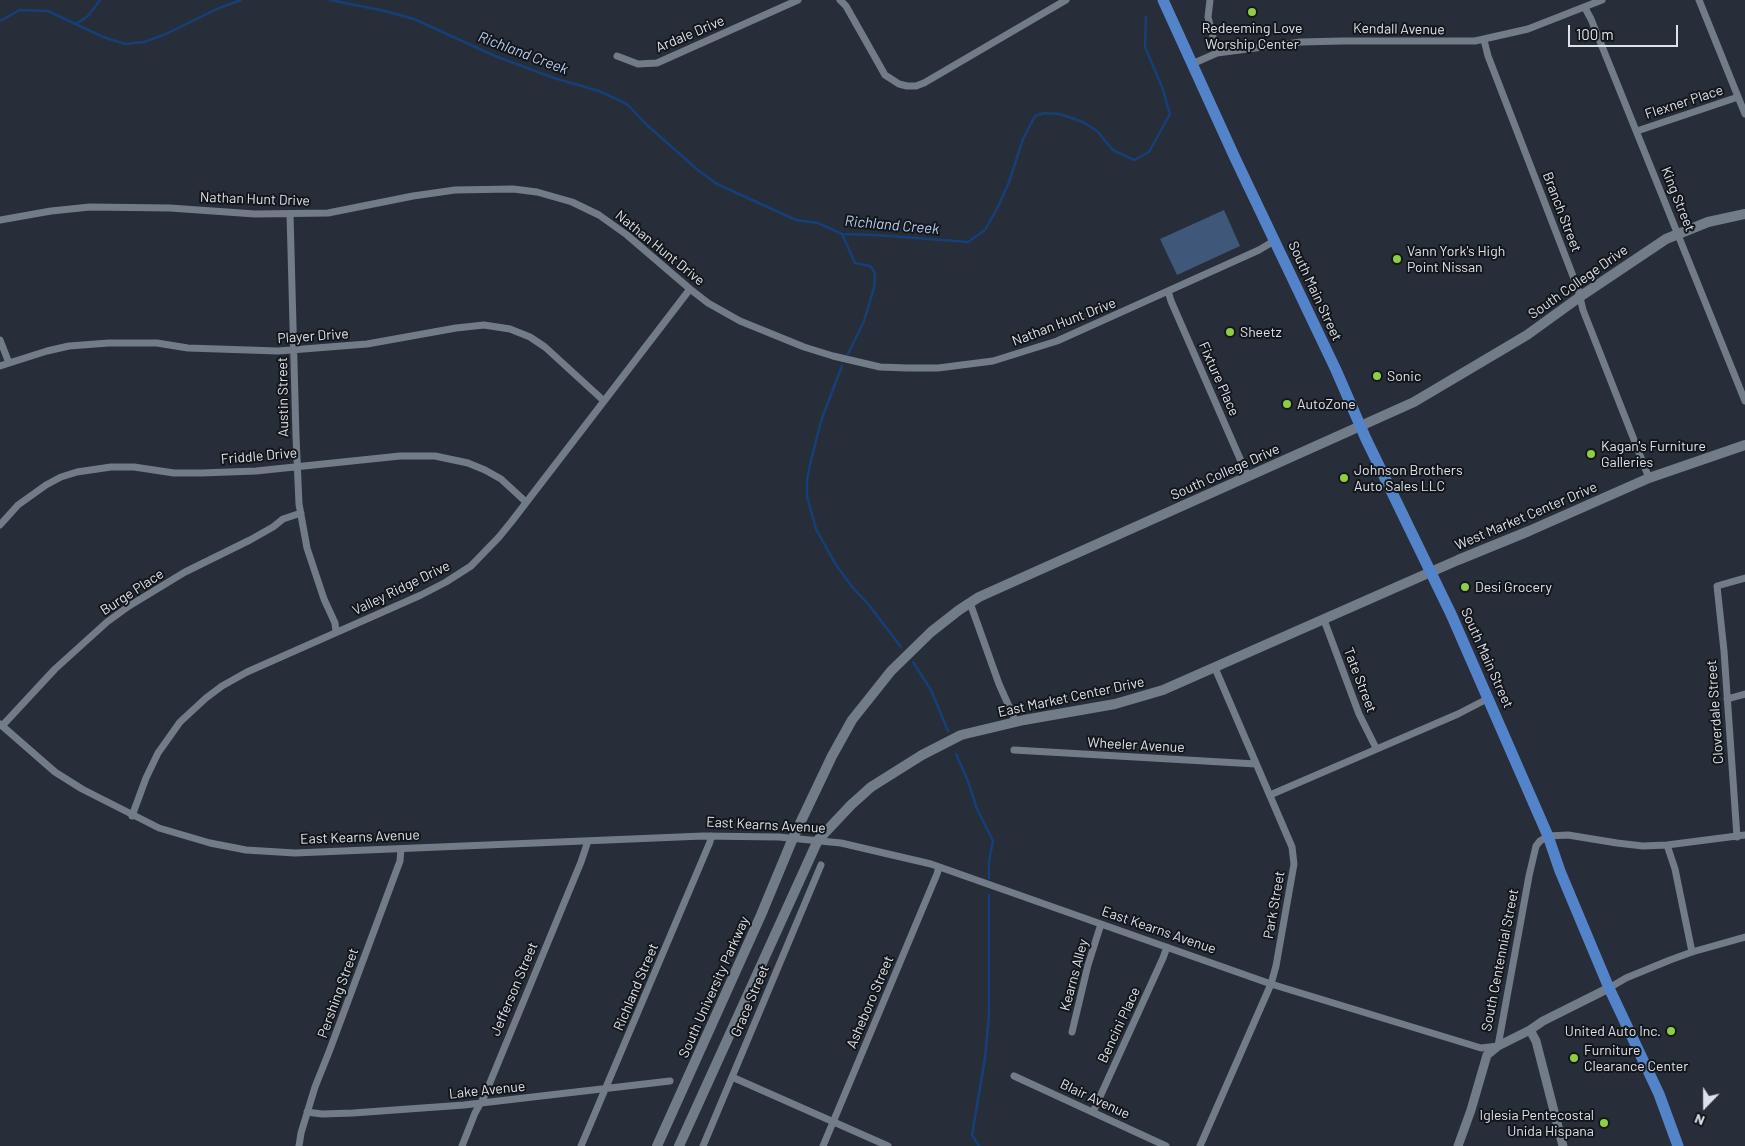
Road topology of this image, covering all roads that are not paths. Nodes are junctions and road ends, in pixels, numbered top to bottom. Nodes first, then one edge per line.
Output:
1 (798, 0) edge
2 (840, 0) edge
3 (1066, 0) edge
4 (1162, 0) edge
5 (1210, 0) edge
6 (1602, 0) edge
7 (1699, 0) edge
8 (1584, 8) junction
9 (1484, 40) junction
10 (1216, 53) junction
11 (617, 56) dead end
12 (1192, 64) junction
13 (1738, 97) junction
14 (1745, 114) edge
15 (1637, 131) junction
16 (290, 214) junction
17 (1745, 214) edge
18 (0, 220) edge
19 (1678, 233) junction
20 (1274, 241) junction
21 (690, 290) junction
22 (1168, 292) junction
23 (1580, 296) junction
24 (0, 340) edge
25 (294, 350) junction
26 (9, 363) junction
27 (0, 366) edge
28 (604, 401) junction
29 (1745, 401) edge
30 (1360, 426) junction
31 (1745, 445) edge
32 (298, 466) junction
33 (1248, 477) junction
34 (1649, 478) junction
35 (526, 502) junction
36 (300, 513) junction
37 (0, 525) edge
38 (1432, 572) junction
39 (1745, 578) edge
40 (970, 603) junction
41 (1324, 620) junction
42 (336, 632) junction
43 (1214, 668) junction
44 (1745, 694) edge
45 (1489, 698) junction
46 (1727, 700) junction
47 (1016, 722) junction
48 (1, 725) edge
49 (1376, 748) junction
50 (1014, 750) dead end
51 (1256, 764) junction
52 (1270, 795) junction
53 (132, 816) junction
54 (711, 836) junction
55 (1548, 836) junction
56 (1741, 836) edge
57 (794, 838) junction
58 (818, 840) junction
59 (588, 841) junction
60 (1667, 845) junction
61 (401, 849) junction
62 (821, 865) dead end
63 (939, 867) junction
64 (1101, 924) junction
65 (1745, 937) edge
66 (1167, 947) junction
67 (1692, 952) junction
68 (1271, 984) junction
69 (1610, 988) junction
70 (1530, 1030) junction
71 (1072, 1032) dead end
72 (1498, 1046) junction
73 (1014, 1076) dead end
74 (732, 1077) junction
75 (670, 1081) dead end
76 (606, 1089) junction
77 (481, 1103) junction
78 (307, 1112) junction
79 (1093, 1112) junction
80 (834, 1122) junction
81 (299, 1146) edge
82 (462, 1146) edge
83 (582, 1146) edge
84 (657, 1146) edge
85 (679, 1146) edge
86 (703, 1146) edge
87 (823, 1146) edge
88 (888, 1146) edge
89 (1166, 1146) edge
90 (1200, 1146) edge
91 (1458, 1146) edge
92 (1563, 1146) edge
93 (1678, 1146) edge

1 - 11 street, Ardale Drive
2 - 3 street
4 - 12 main road, South Main Street
5 - 10 street
6 - 8 street, Kendall Avenue
7 - 13 street
8 - 9 street, Kendall Avenue
8 - 15 street, King Street
9 - 10 street, Kendall Avenue
9 - 23 street, Branch Street
10 - 12 street, Kendall Avenue
12 - 20 main road, South Main Street
13 - 14 street
13 - 15 street, Flexner Place
15 - 19 street, King Street
16 - 18 street, Nathan Hunt Drive
16 - 21 street, Nathan Hunt Drive
16 - 25 street, Austin Street
17 - 19 main road, South College Drive
19 - 23 main road, South College Drive
19 - 29 street, King Street
20 - 22 street, Nathan Hunt Drive
20 - 30 main road, South Main Street
21 - 22 street, Nathan Hunt Drive
21 - 28 street, Valley Ridge Drive
22 - 33 street, Fixture Place
23 - 30 main road, South College Drive
23 - 34 street, Branch Street
24 - 26 street
25 - 26 street, Player Drive
25 - 28 street, Player Drive
25 - 32 street, Austin Street
26 - 27 street, Player Drive
28 - 35 street, Valley Ridge Drive
30 - 33 main road, South College Drive
30 - 38 main road, South Main Street
31 - 34 main road, West Market Center Drive
32 - 35 street, Friddle Drive
32 - 36 street, Austin Street
32 - 37 street, Friddle Drive
33 - 40 main road, South College Drive
34 - 38 main road, West Market Center Drive
35 - 42 street, Valley Ridge Drive
36 - 42 street, Austin Street
36 - 48 street, Burge Place
38 - 41 main road, East Market Center Drive
38 - 45 main road, South Main Street
39 - 46 street, Cloverdale Street
40 - 47 street
40 - 57 main road, South College Drive
41 - 43 main road, East Market Center Drive
41 - 49 street, Tate Street
42 - 53 street, Valley Ridge Drive
43 - 47 main road, East Market Center Drive
43 - 51 street, Park Street
44 - 46 street
45 - 49 street
45 - 55 main road, South Main Street
46 - 56 street, Cloverdale Street
47 - 58 main road, East Market Center Drive
48 - 53 street, East Kearns Avenue
49 - 52 street
50 - 51 street, Wheeler Avenue
51 - 52 street, Park Street
52 - 68 street, Park Street
53 - 61 street, East Kearns Avenue
54 - 57 street, East Kearns Avenue
54 - 59 street, East Kearns Avenue
54 - 76 street, Richland Street
55 - 60 street
55 - 69 main road, South Main Street
55 - 72 street, South Centennial Street
56 - 60 street
57 - 58 street, East Kearns Avenue
57 - 84 main road, South University Parkway
58 - 63 street, East Kearns Avenue
58 - 85 main road
59 - 61 street, East Kearns Avenue
59 - 77 street, Jefferson Street
60 - 67 street
61 - 78 street, Pershing Street
62 - 74 street, Grace Street
63 - 64 street, East Kearns Avenue
63 - 80 street, Asheboro Street
64 - 66 street, East Kearns Avenue
64 - 71 street, Kearns Alley
65 - 67 street
66 - 68 street, East Kearns Avenue
66 - 79 street, Bencini Place
67 - 69 street
68 - 72 street, East Kearns Avenue
68 - 90 street, Park Street
69 - 70 street, East Kearns Avenue
69 - 93 main road, South Main Street
70 - 72 street, East Kearns Avenue
70 - 92 street
72 - 91 street, South Centennial Street
73 - 79 street, Blair Avenue
74 - 80 street
74 - 86 street, Grace Street
75 - 76 street, Lake Avenue
76 - 77 street, Lake Avenue
76 - 83 street, Richland Street
77 - 78 street, Lake Avenue
77 - 82 street, Jefferson Street
78 - 81 street, Pershing Street
79 - 89 street, Blair Avenue
80 - 87 street, Asheboro Street
80 - 88 street

